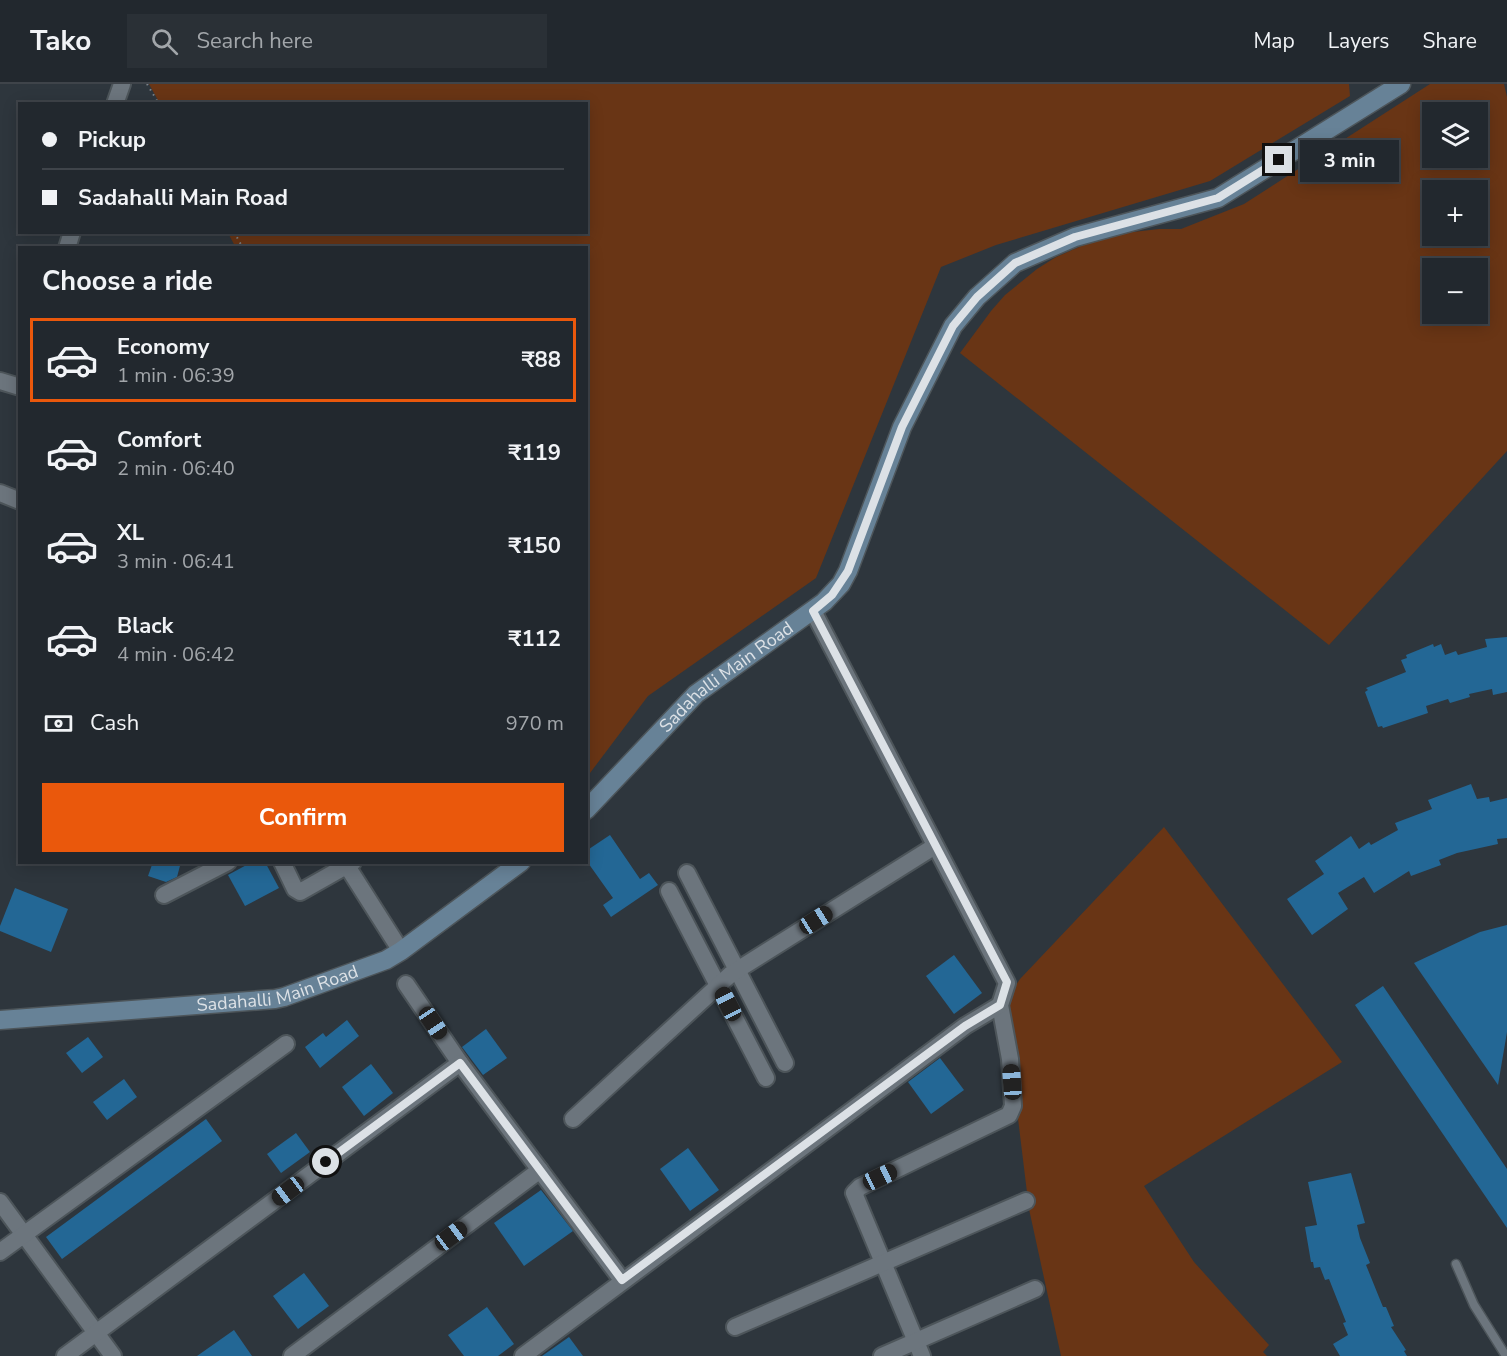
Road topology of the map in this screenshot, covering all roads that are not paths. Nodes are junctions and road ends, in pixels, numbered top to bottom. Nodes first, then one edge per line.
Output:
1 (122, 84) edge
2 (1401, 84) edge
3 (116, 102) edge
4 (0, 381) edge
5 (18, 386) edge
6 (0, 493) edge
7 (18, 500) edge
8 (813, 611) junction
9 (588, 808) edge
10 (935, 846) junction
11 (224, 864) edge
12 (283, 864) edge
13 (350, 864) edge
14 (518, 864) edge
15 (687, 873) dead end
16 (669, 891) dead end
17 (164, 895) dead end
18 (401, 951) junction
19 (737, 970) junction
20 (406, 984) dead end
21 (718, 986) junction
22 (1000, 1005) junction
23 (5, 1023) edge
24 (286, 1044) dead end
25 (460, 1063) junction
26 (785, 1063) dead end
27 (766, 1078) dead end
28 (573, 1119) dead end
29 (540, 1170) junction
30 (1026, 1201) dead end
31 (0, 1202) edge
32 (24, 1235) junction
33 (0, 1252) edge
34 (882, 1263) junction
35 (1456, 1264) dead end
36 (622, 1280) junction
37 (1035, 1289) dead end
38 (735, 1327) dead end
39 (97, 1333) junction
40 (919, 1349) edge
41 (65, 1356) edge
42 (113, 1356) edge
43 (292, 1356) edge
44 (523, 1356) edge
45 (882, 1356) edge
46 (1506, 1356) edge

1 - 3 street
2 - 8 street, Sadahalli Main Road
4 - 5 street
6 - 7 street
8 - 9 street, Sadahalli Main Road
8 - 10 street
10 - 19 street
10 - 22 street
11 - 17 street
12 - 13 street
13 - 18 street
14 - 18 street, Sadahalli Main Road
15 - 19 street
16 - 21 street
18 - 23 street, Sadahalli Main Road
19 - 21 street
19 - 26 street
20 - 25 street
21 - 27 street
21 - 28 street
22 - 34 street
22 - 36 street
24 - 32 street
25 - 29 street
25 - 39 street
29 - 36 street
29 - 43 street
30 - 34 street
31 - 32 street
32 - 33 street
32 - 39 street
34 - 38 street
34 - 40 street
35 - 46 lane
36 - 44 street
37 - 40 street
39 - 41 street
39 - 42 street
40 - 45 street

